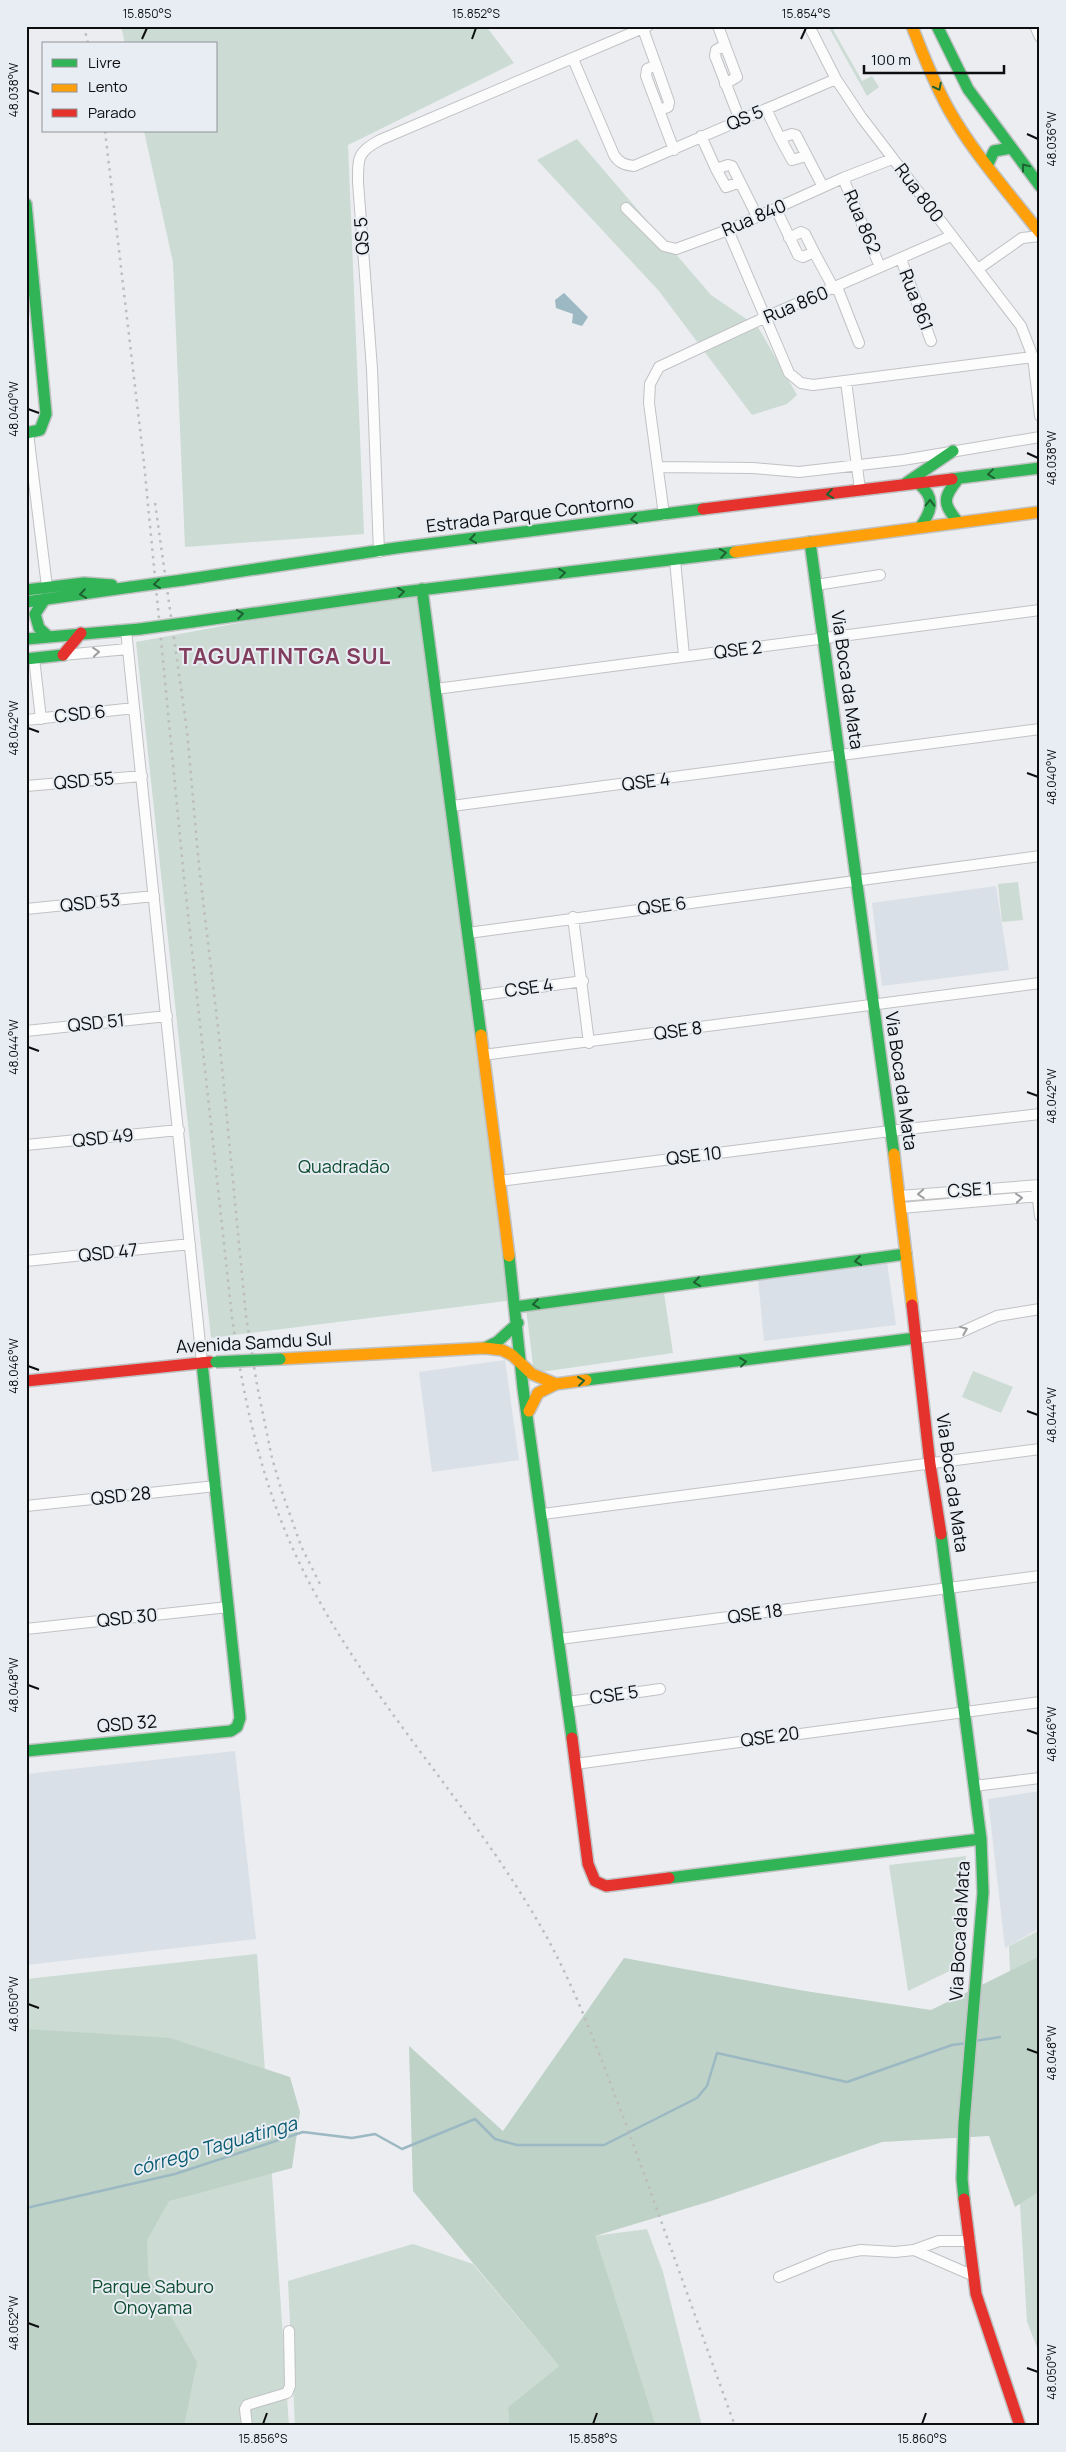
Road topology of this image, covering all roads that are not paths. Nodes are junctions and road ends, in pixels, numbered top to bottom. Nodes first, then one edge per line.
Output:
1 (718, 26) edge
2 (809, 26) edge
3 (912, 26) edge
4 (937, 26) edge
5 (1035, 26) edge
6 (645, 27) edge
7 (1040, 38) edge
8 (573, 59) junction
9 (836, 79) junction
10 (766, 109) junction
11 (740, 120) junction
12 (701, 136) junction
13 (780, 138) junction
14 (1011, 148) junction
15 (674, 150) junction
16 (806, 156) junction
17 (892, 159) junction
18 (988, 164) junction
19 (716, 169) junction
20 (843, 178) junction
21 (740, 182) junction
22 (1040, 186) edge
23 (823, 187) junction
24 (26, 204) edge
25 (626, 208) dead end
26 (776, 209) junction
27 (757, 216) junction
28 (1028, 218) junction
29 (728, 230) junction
30 (1040, 235) edge
31 (951, 236) junction
32 (789, 238) junction
33 (1022, 238) junction
34 (814, 252) junction
35 (901, 259) junction
36 (880, 267) junction
37 (978, 269) junction
38 (836, 288) junction
39 (766, 317) junction
40 (931, 341) dead end
41 (859, 343) dead end
42 (1033, 357) junction
43 (846, 380) junction
44 (1040, 416) edge
45 (27, 433) edge
46 (1040, 436) edge
47 (953, 451) junction
48 (858, 465) junction
49 (658, 467) junction
50 (1040, 468) edge
51 (958, 479) junction
52 (918, 483) junction
53 (904, 484) junction
54 (860, 490) junction
55 (1040, 512) edge
56 (664, 515) junction
57 (958, 522) junction
58 (921, 526) junction
59 (810, 542) junction
60 (380, 552) junction
61 (675, 560) junction
62 (880, 576) dead end
63 (816, 585) junction
64 (46, 587) junction
65 (130, 587) junction
66 (422, 589) junction
67 (26, 590) edge
68 (45, 599) junction
69 (26, 602) edge
70 (1040, 610) edge
71 (126, 630) junction
72 (81, 633) junction
73 (48, 636) junction
74 (26, 639) edge
75 (823, 639) junction
76 (128, 649) junction
77 (63, 655) junction
78 (684, 656) junction
79 (30, 659) edge
80 (436, 689) junction
81 (134, 708) junction
82 (41, 718) junction
83 (26, 720) edge
84 (1040, 729) edge
85 (840, 755) junction
86 (142, 776) junction
87 (26, 786) edge
88 (452, 806) junction
89 (1040, 856) edge
90 (856, 880) junction
91 (154, 896) junction
92 (26, 909) edge
93 (573, 917) junction
94 (468, 933) junction
95 (583, 981) junction
96 (1040, 983) edge
97 (475, 996) junction
98 (873, 1005) junction
99 (166, 1016) junction
100 (26, 1031) edge
101 (589, 1043) junction
102 (482, 1055) junction
103 (1040, 1114) edge
104 (179, 1130) junction
105 (890, 1131) junction
106 (26, 1146) edge
107 (499, 1181) junction
108 (1038, 1190) edge
109 (900, 1202) junction
110 (1040, 1216) edge
111 (190, 1244) junction
112 (906, 1254) junction
113 (26, 1261) edge
114 (515, 1307) junction
115 (1040, 1309) edge
116 (518, 1323) junction
117 (916, 1338) junction
118 (485, 1348) junction
119 (202, 1363) junction
120 (521, 1365) junction
121 (26, 1381) edge
122 (556, 1384) junction
123 (528, 1411) junction
124 (1040, 1449) edge
125 (930, 1464) junction
126 (216, 1486) junction
127 (26, 1506) edge
128 (543, 1514) junction
129 (1040, 1576) edge
130 (949, 1587) junction
131 (228, 1608) junction
132 (26, 1629) edge
133 (560, 1639) junction
134 (660, 1689) dead end
135 (568, 1702) junction
136 (1040, 1702) edge
137 (964, 1712) junction
138 (26, 1751) edge
139 (575, 1764) junction
140 (1040, 1778) edge
141 (974, 1786) junction
142 (982, 1839) junction
143 (970, 2241) junction
144 (914, 2250) junction
145 (974, 2276) junction
146 (779, 2277) dead end
147 (289, 2331) dead end
148 (247, 2426) edge
149 (1020, 2426) edge

1 - 11 street
2 - 9 street, Rua 800
3 -> 18 main road
4 - 14 main road
5 - 7 street
6 - 8 street, QS 5
6 - 15 street
8 - 15 street, QS 5
8 - 60 street, QS 5
9 - 10 street, QS 5
9 - 17 street, Rua 800
10 - 11 street, QS 5
10 - 13 street
11 - 12 street, QS 5
12 - 15 street, QS 5
12 - 19 street
13 - 16 street
13 - 16 street
14 - 18 main road
22 -> 14 main road
16 - 23 street
17 - 20 street, Rua 840
17 - 31 street, Rua 800
18 - 28 main road
19 - 21 street
19 - 21 street
20 - 23 street, Rua 840
20 - 36 street, Rua 862
21 - 27 street
23 - 26 street, Rua 840
24 - 45 main road
25 - 29 street, Rua 840
26 - 27 street, Rua 840
26 - 32 street
27 - 29 street, Rua 840
28 - 30 main road
28 - 33 street
29 - 39 street
30 - 33 street
31 - 35 street, Rua 860
31 - 37 street, Rua 800
32 - 34 street
32 - 34 street
33 - 37 street
34 - 38 street
35 - 36 street, Rua 860
35 - 40 street, Rua 861
36 - 38 street, Rua 860
37 - 42 street, Rua 800
38 - 39 street, Rua 860
38 - 41 street
39 - 43 street
39 - 49 street, Rua 860
42 - 43 street
42 - 44 street, Rua 800
43 - 48 street
45 - 64 street
46 - 47 street
47 - 48 street
47 - 53 main road
48 - 49 street
48 - 54 street
49 - 56 street
50 -> 51 main road, Estrada Parque Contorno
51 - 52 main road, Estrada Parque Contorno
51 - 57 main road
52 - 53 main road, Estrada Parque Contorno
58 -> 52 main road
53 - 54 main road, Estrada Parque Contorno
54 -> 56 main road, Estrada Parque Contorno
55 - 57 main road
56 -> 60 main road, Estrada Parque Contorno
57 - 58 main road
58 - 59 main road
61 -> 59 main road
59 - 63 main road, Via Boca da Mata
60 -> 65 main road, Estrada Parque Contorno, bridge
66 -> 61 main road
61 - 78 street
62 - 63 street
63 - 75 main road, Via Boca da Mata
64 - 65 main road
64 - 67 main road
65 -> 68 main road, Estrada Parque Contorno
71 -> 66 main road, bridge
66 - 80 main road
68 - 69 main road, Estrada Parque Contorno
68 - 73 main road
70 - 75 street, QSE 2
71 - 72 main road
71 - 76 street
72 - 73 main road
72 - 77 main road
73 - 74 main road
75 - 78 street, QSE 2
75 - 85 main road, Via Boca da Mata
77 -> 76 street
76 - 81 street
77 - 79 main road
78 - 80 street, QSE 2
79 - 82 street
80 - 88 main road
81 - 82 street, CSD 6
81 - 86 street
82 - 83 street, CSD 6
84 - 85 street, QSE 4
85 - 88 street, QSE 4
85 - 90 main road, Via Boca da Mata
86 - 87 street, QSD 55
86 - 91 street
88 - 94 main road
89 - 90 street, QSE 6
90 - 93 street, QSE 6
90 - 98 main road, Via Boca da Mata
91 - 92 street, QSD 53
91 - 99 street
93 - 94 street, QSE 6
93 - 95 street
94 - 97 main road
95 - 97 street, CSE 4
95 - 101 street
96 - 98 street, QSE 8
97 - 102 main road
98 - 101 street, QSE 8
98 - 105 main road, Via Boca da Mata
99 - 100 street, QSD 51
99 - 104 street
101 - 102 street, QSE 8
102 - 107 main road
103 - 105 street, QSE 10
104 - 106 street, QSD 49
104 - 111 street
105 - 107 street, QSE 10
105 - 109 main road, Via Boca da Mata
107 - 114 main road
108 - 109 street, CSE 1
108 - 110 street
109 - 112 main road, Via Boca da Mata
111 - 113 street, QSD 47
111 - 119 street
112 -> 114 main road
112 - 117 main road, Via Boca da Mata
114 - 116 main road
117 -> 115 street
116 - 118 main road
116 - 120 main road
122 -> 117 main road
117 - 125 main road, Via Boca da Mata
118 - 119 main road, Avenida Samdu Sul, bridge
118 - 120 main road, Avenida Samdu Sul
119 - 121 main road, Avenida Samdu Sul
119 - 126 main road
120 - 122 main road, Avenida Samdu Sul
120 - 123 main road
122 - 123 main road
123 - 128 main road
124 - 125 street
125 - 128 street
125 - 130 main road, Via Boca da Mata
126 - 127 street, QSD 28
126 - 131 main road
128 - 133 main road
129 - 130 street, QSE 18
130 - 133 street, QSE 18
130 - 137 main road, Via Boca da Mata
131 - 132 street, QSD 30
131 - 138 main road, QSD 32
133 - 135 main road
134 - 135 street, CSE 5
135 - 139 main road
136 - 137 street, QSE 20
137 - 139 street, QSE 20
137 - 141 main road, Via Boca da Mata
139 - 142 main road
140 - 141 street
141 - 142 main road, Via Boca da Mata
142 - 143 main road, Via Boca da Mata
143 - 144 street
143 - 145 main road, Via Boca da Mata
144 - 145 street
144 - 146 street
145 - 149 main road, Via Boca da Mata
147 - 148 street

